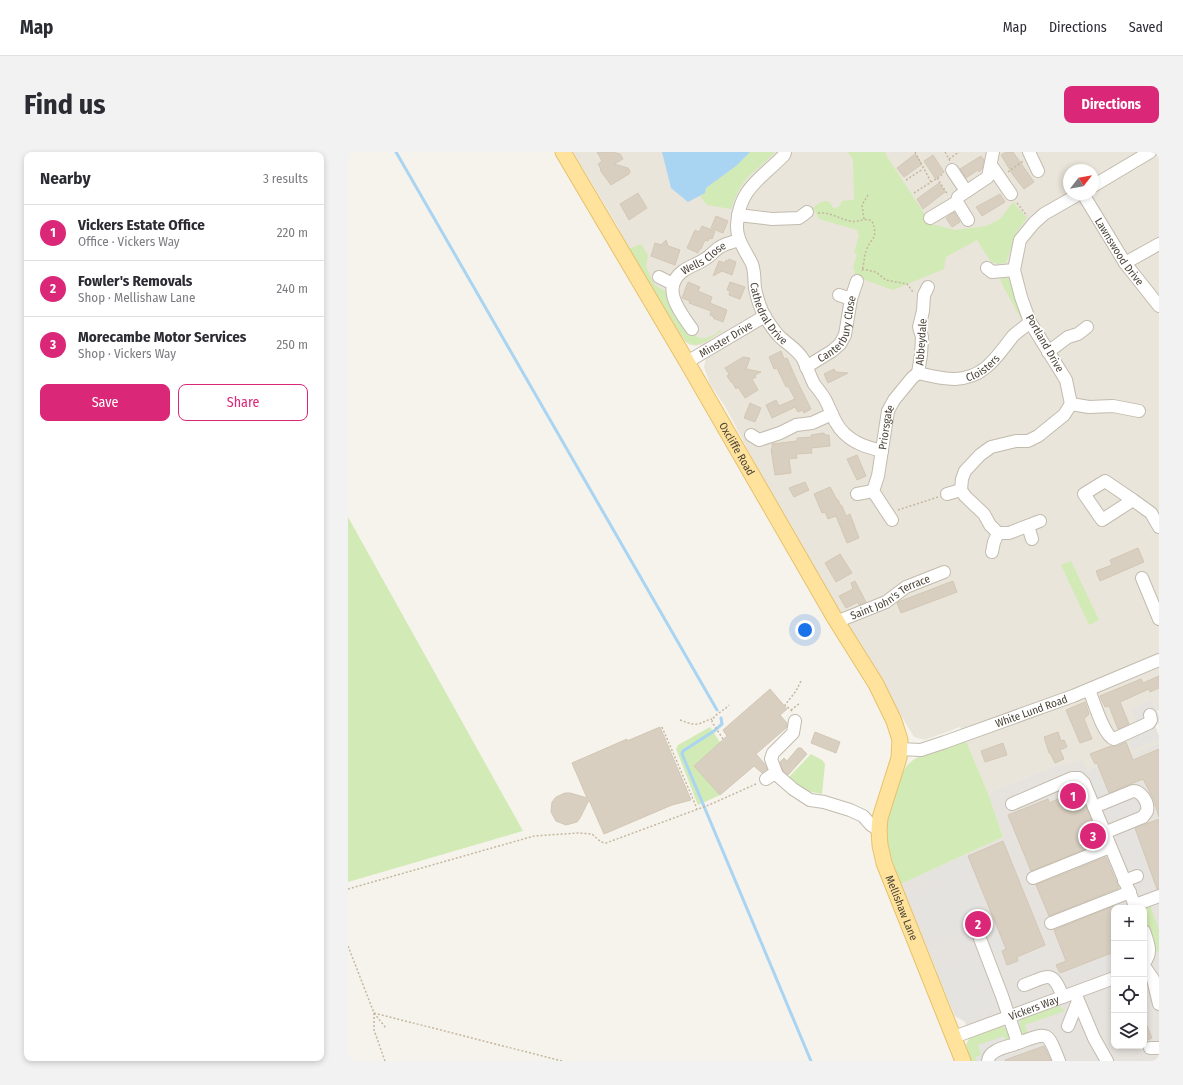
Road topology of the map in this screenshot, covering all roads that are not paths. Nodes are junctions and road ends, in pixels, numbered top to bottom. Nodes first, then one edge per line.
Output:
1 (563, 152) edge
2 (785, 152) edge
3 (993, 152) edge
4 (1150, 152) edge
5 (1030, 154) edge
6 (991, 165) junction
7 (949, 167) road end
8 (1038, 171) dead end
9 (1099, 182) edge
10 (966, 191) junction
11 (1011, 194) road end
12 (1068, 200) edge
13 (1087, 200) edge
14 (955, 202) junction
15 (807, 212) road end
16 (738, 215) junction
17 (930, 218) dead end
18 (968, 220) dead end
19 (739, 240) junction
20 (1159, 244) edge
21 (1125, 263) junction
22 (1014, 270) junction
23 (990, 272) dead end
24 (659, 277) dead end
25 (857, 281) road end
26 (673, 284) junction
27 (922, 292) road end
28 (840, 295) dead end
29 (851, 299) junction
30 (1159, 306) edge
31 (765, 316) junction
32 (1030, 322) junction
33 (691, 323) dead end
34 (1089, 324) dead end
35 (1048, 352) junction
36 (687, 362) junction
37 (806, 367) junction
38 (918, 373) junction
39 (1071, 404) junction
40 (1143, 410) dead end
41 (832, 414) junction
42 (756, 442) dead end
43 (882, 450) junction
44 (961, 490) junction
45 (873, 491) junction
46 (857, 494) dead end
47 (947, 494) road end
48 (1133, 500) dead end
49 (1155, 510) edge
50 (891, 515) road end
51 (1040, 521) dead end
52 (1028, 526) junction
53 (1159, 527) edge
54 (998, 533) junction
55 (1032, 538) dead end
56 (990, 548) dead end
57 (944, 572) dead end
58 (1141, 576) dead end
59 (1159, 619) edge
60 (836, 622) junction
61 (1159, 660) edge
62 (1089, 690) junction
63 (793, 715) road end
64 (1150, 715) dead end
65 (899, 749) junction
66 (1012, 804) dead end
67 (1094, 807) junction
68 (879, 830) junction
69 (1104, 833) junction
70 (1110, 848) junction
71 (1137, 876) dead end
72 (1033, 878) dead end
73 (1124, 881) junction
74 (1130, 892) junction
75 (1159, 896) edge
76 (1135, 905) edge
77 (1137, 905) edge
78 (1051, 923) dead end
79 (979, 936) dead end
80 (1147, 939) edge
81 (1149, 962) edge
82 (1111, 979) edge
83 (1024, 985) dead end
84 (1072, 997) junction
85 (1159, 1004) edge
86 (1009, 1017) junction
87 (1068, 1026) dead end
88 (954, 1037) junction
89 (1018, 1043) junction
90 (962, 1061) edge
91 (988, 1061) edge
92 (1059, 1061) edge
93 (1107, 1061) edge

1 - 36 main road, Oxcliffe Road
2 - 16 street, Cathedral Drive
3 - 6 street
4 - 9 street
5 - 8 street
6 - 10 street
6 - 11 street
7 - 10 street
10 - 14 street
12 - 22 street, Portland Drive
13 - 21 street, Lawnswood Drive
14 - 17 street
14 - 18 street
15 - 16 street
16 - 19 street, Cathedral Drive
19 - 26 street, Wells Close
19 - 31 street, Cathedral Drive
20 - 21 street
21 - 30 street, Lawnswood Drive
22 - 23 street
22 - 32 street, Portland Drive
24 - 26 street, Wells Close
25 - 29 street, Canterbury Close
26 - 33 street, Wells Close
27 - 38 street, Abbeydale
28 - 29 street
29 - 37 street, Canterbury Close
31 - 36 street, Minster Drive
31 - 37 street, Cathedral Drive
32 - 35 street, Portland Drive
32 - 38 street, Cloisters
34 - 35 street
35 - 39 street, Portland Drive
36 - 60 main road, Oxcliffe Road
37 - 41 street, Cathedral Drive
38 - 43 street, Priorsgate
39 - 40 street
39 - 44 street
41 - 42 street
41 - 43 street, Cathedral Drive
43 - 45 street, Priorsgate
44 - 47 street
44 - 54 street
45 - 46 street
45 - 50 street
48 - 49 street
49 - 53 street
51 - 52 street
52 - 54 street
52 - 55 street
54 - 56 street
57 - 60 street, Saint John's Terrace
58 - 59 street
60 - 65 main road, Oxcliffe Road
61 - 62 street, White Lund Road
62 - 64 street
62 - 65 street, White Lund Road
63 - 68 street
65 - 68 main road, Mellishaw Lane
66 - 67 street
67 - 69 street
67 - 69 street
68 - 88 main road, Mellishaw Lane
69 - 70 street
70 - 72 street
70 - 73 street
71 - 73 street
73 - 74 street
74 - 76 street
74 - 78 street
75 - 77 street
79 - 86 street
80 - 81 street
81 - 85 street
82 - 84 street, Vickers Way
83 - 84 street
84 - 86 street, Vickers Way
84 - 87 street
84 - 93 street
86 - 88 street, Vickers Way
86 - 89 street
88 - 90 main road, Mellishaw Lane
89 - 91 street
89 - 92 street

